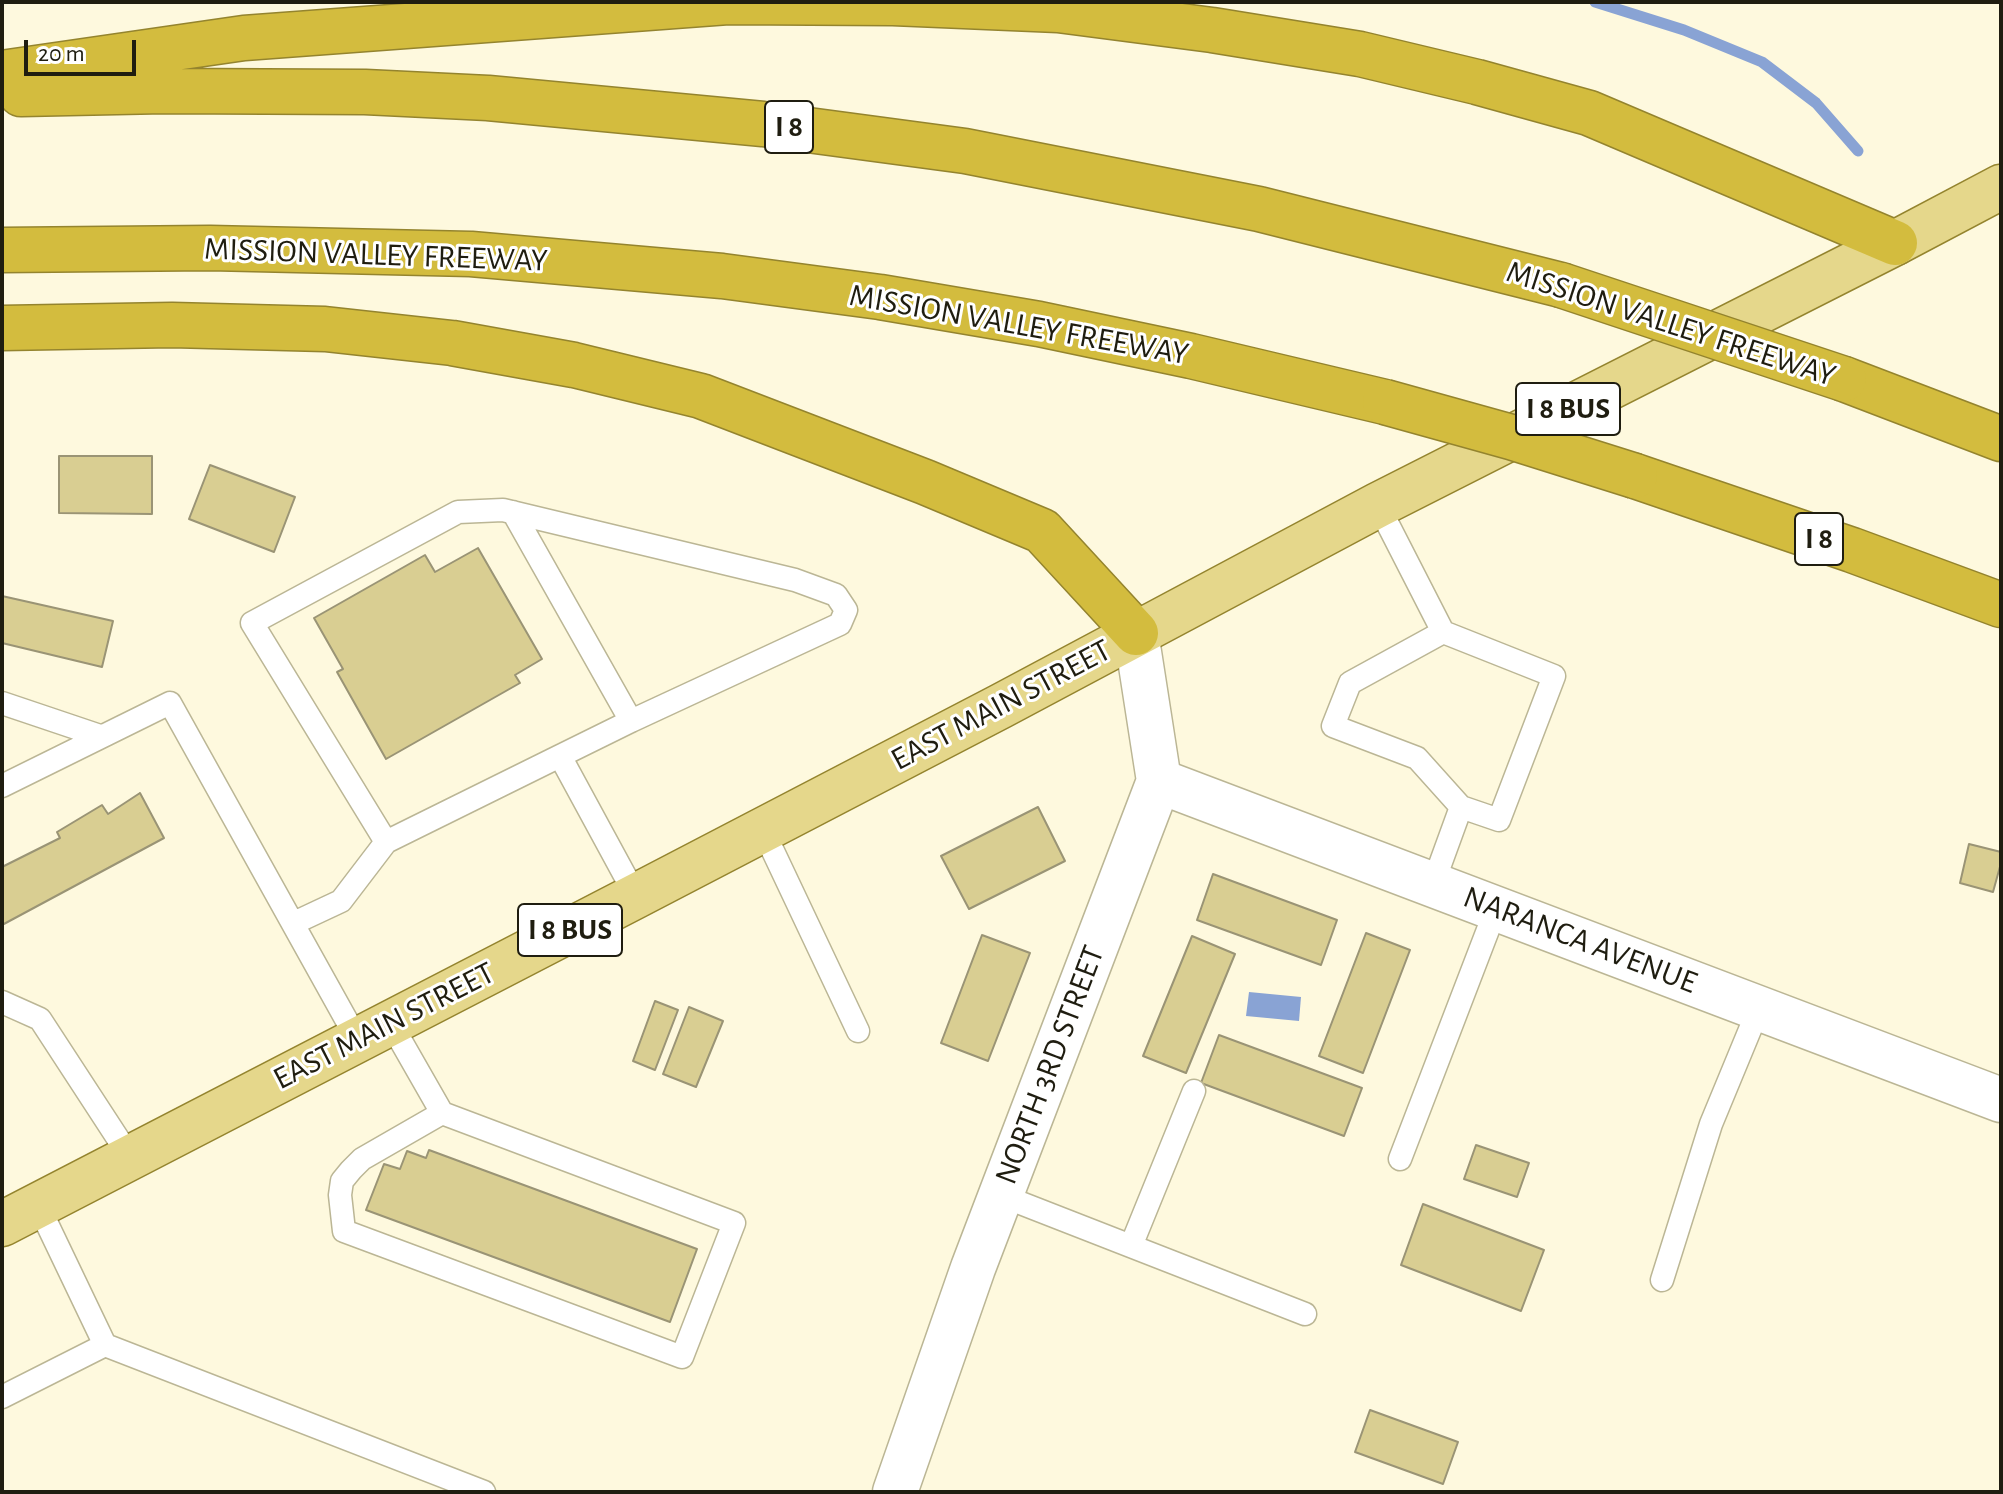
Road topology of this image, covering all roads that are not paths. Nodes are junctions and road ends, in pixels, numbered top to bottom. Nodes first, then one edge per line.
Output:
1 (2, 73) edge
2 (2, 94) edge
3 (2001, 187) edge
4 (1895, 243) junction
5 (2, 250) edge
6 (2, 328) edge
7 (2001, 439) edge
8 (1378, 505) junction
9 (513, 512) junction
10 (2001, 605) edge
11 (1443, 632) junction
12 (1136, 633) junction
13 (2, 703) edge
14 (631, 721) junction
15 (100, 736) junction
16 (560, 756) junction
17 (1159, 781) junction
18 (2, 786) edge
19 (1461, 807) junction
20 (763, 830) junction
21 (386, 842) junction
22 (1433, 884) junction
23 (636, 896) junction
24 (1496, 909) junction
25 (294, 923) junction
26 (2, 1002) edge
27 (1759, 1008) junction
28 (373, 1031) junction
29 (858, 1031) dead end
30 (1194, 1091) dead end
31 (2001, 1100) edge
32 (442, 1113) junction
33 (130, 1157) junction
34 (1400, 1159) dead end
35 (1000, 1195) junction
36 (20, 1214) edge
37 (1131, 1246) junction
38 (1662, 1280) dead end
39 (1305, 1314) dead end
40 (105, 1345) junction
41 (2, 1397) edge
42 (484, 1492) edge
43 (895, 1492) edge

1 - 4 highway
2 - 7 highway, MISSION VALLEY FREEWAY / I 8, bridge
3 - 4 main road, EAST MAIN STREET / I 8 BUS
4 - 8 main road, EAST MAIN STREET / I 8 BUS
5 - 10 highway, MISSION VALLEY FREEWAY / I 8, bridge
6 - 12 highway
8 - 11 lane
8 - 12 main road, EAST MAIN STREET / I 8 BUS
9 - 14 lane
9 - 14 lane
9 - 21 lane
11 - 19 lane
11 - 19 lane
12 - 17 street, NORTH 3RD STREET
12 - 20 main road, EAST MAIN STREET / I 8 BUS
13 - 15 lane
14 - 16 lane
15 - 18 lane
15 - 25 lane
16 - 21 lane
16 - 23 lane
17 - 22 street, NARANCA AVENUE
17 - 35 street, NORTH 3RD STREET
19 - 22 lane
20 - 23 main road, EAST MAIN STREET / I 8 BUS
20 - 29 lane
21 - 25 lane
22 - 24 street, NARANCA AVENUE
23 - 28 main road, EAST MAIN STREET / I 8 BUS
24 - 27 street, NARANCA AVENUE
24 - 34 lane
25 - 28 lane
26 - 33 lane
27 - 31 street, NARANCA AVENUE
27 - 38 lane
28 - 32 lane
28 - 33 main road, EAST MAIN STREET / I 8 BUS
30 - 37 lane
32 - 32 lane
33 - 36 main road, EAST MAIN STREET / I 8 BUS
35 - 37 lane
35 - 43 street, NORTH 3RD STREET
36 - 40 lane
37 - 39 lane
40 - 41 lane
40 - 42 lane

